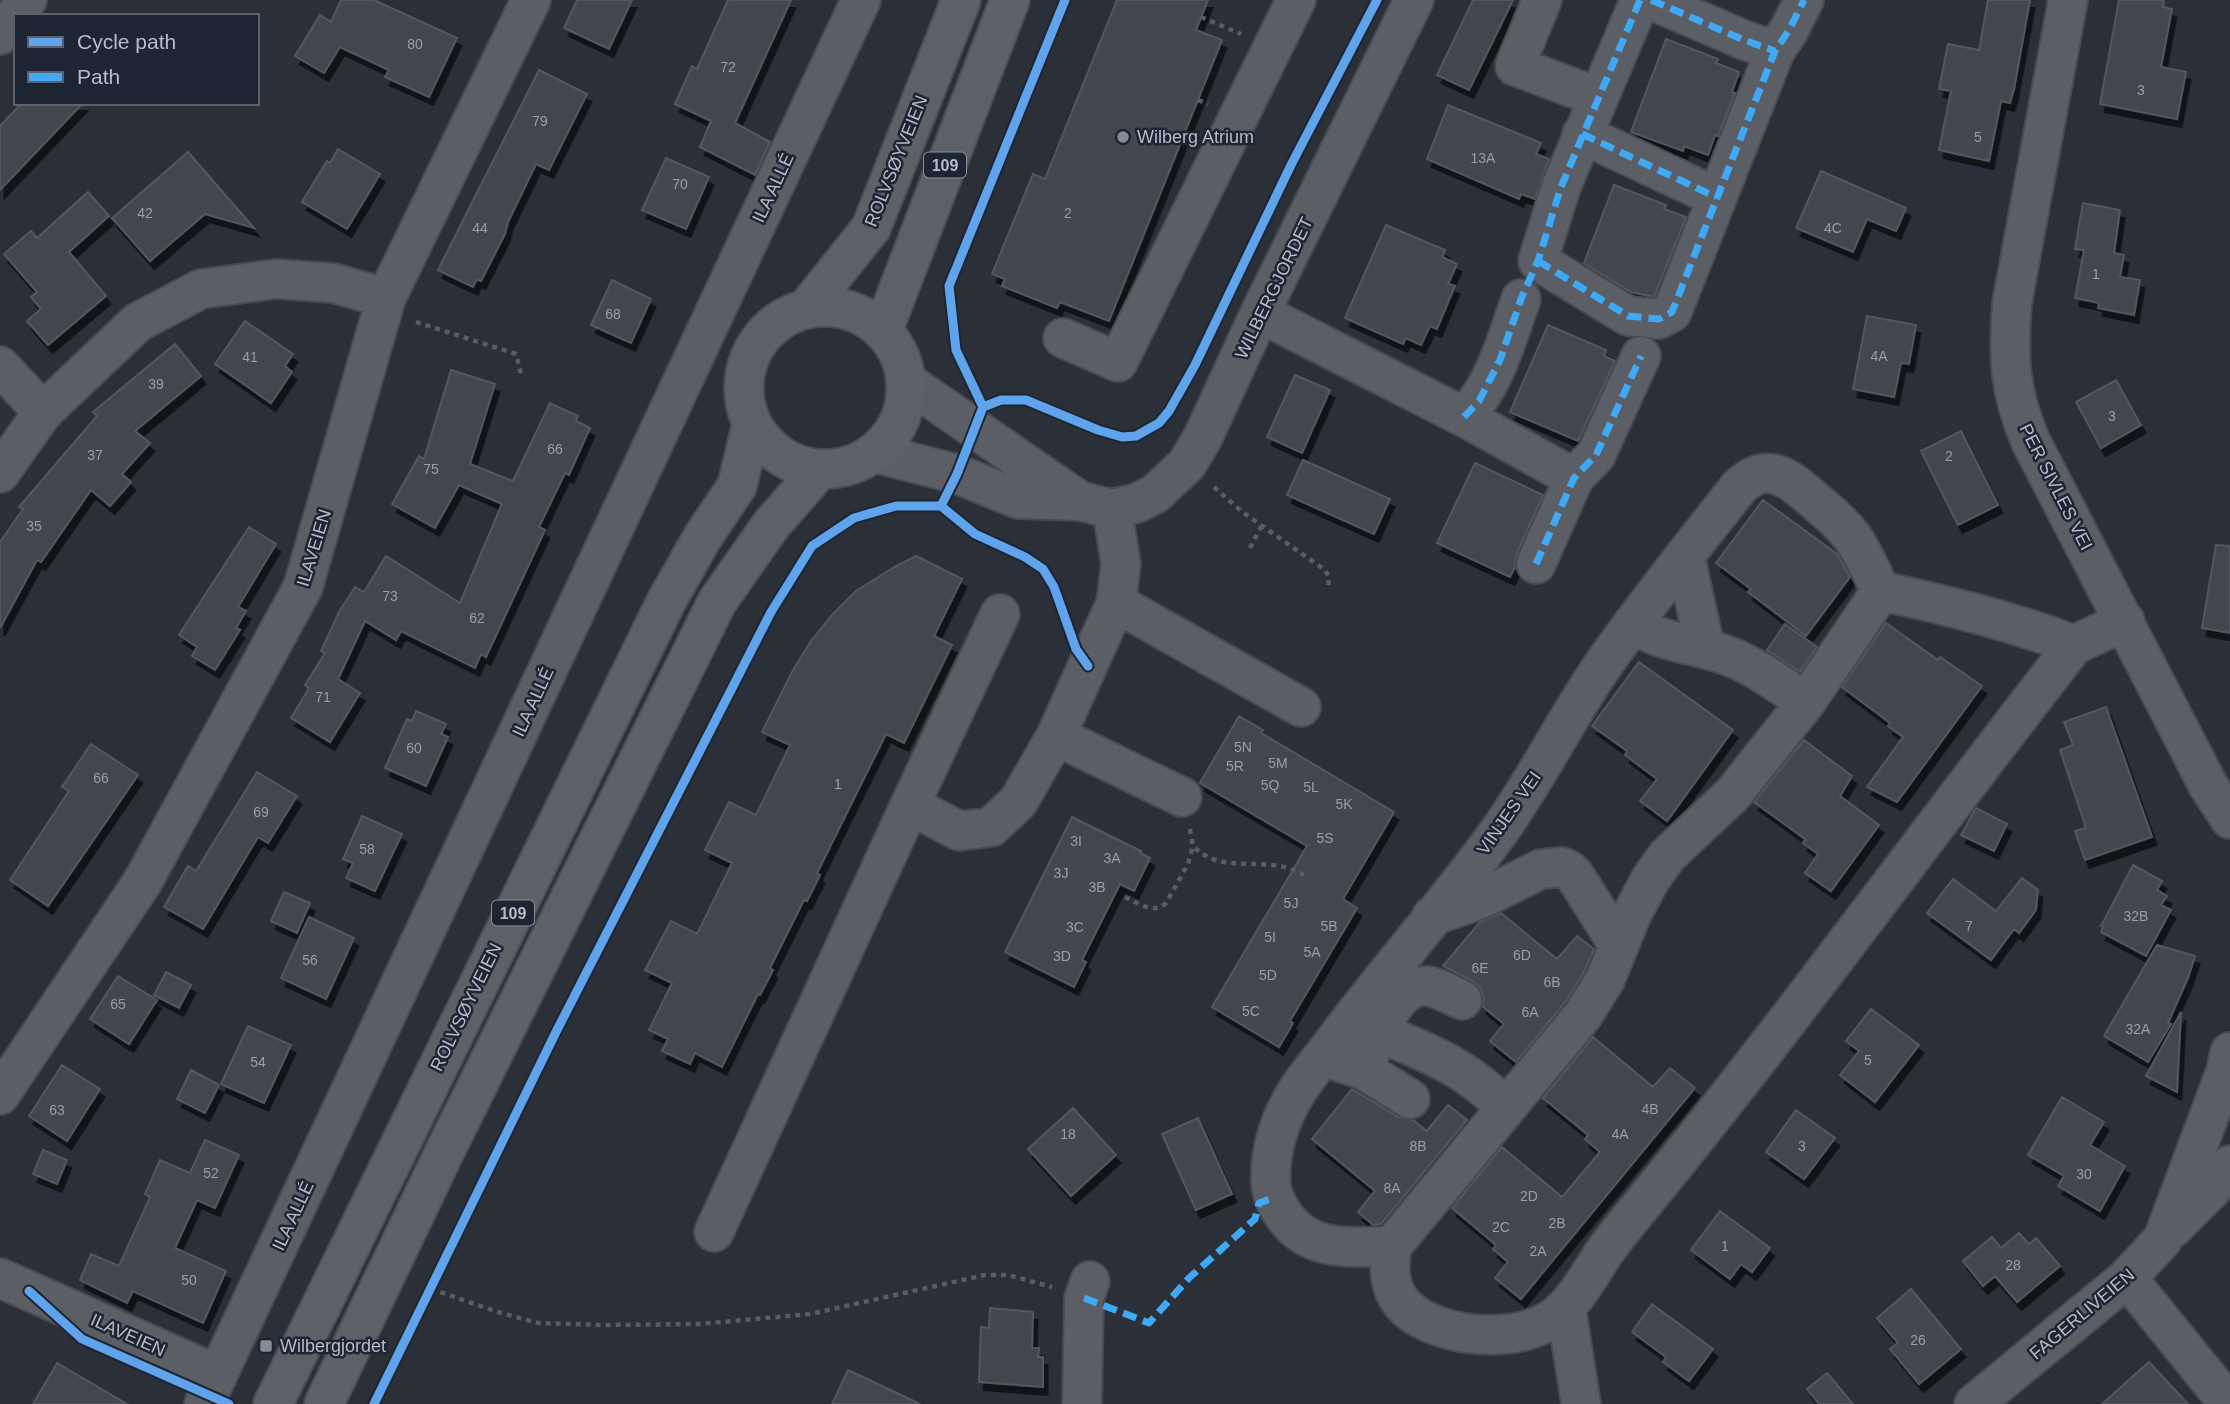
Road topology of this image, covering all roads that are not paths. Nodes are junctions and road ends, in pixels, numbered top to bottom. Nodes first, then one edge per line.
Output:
1 (27, 0) edge
2 (531, 0) edge
3 (861, 0) edge
4 (961, 0) edge
5 (1010, 0) edge
6 (1296, 0) edge
7 (1414, 0) edge
8 (1542, 0) edge
9 (1640, 0) edge
10 (1651, 0) edge
11 (1804, 0) edge
12 (2068, 0) edge
13 (16, 14) edge
14 (14, 17) edge
15 (0, 35) edge
16 (1775, 51) junction
17 (1597, 97) junction
18 (1582, 134) junction
19 (1716, 197) junction
20 (1521, 299) dead end
21 (384, 305) junction
22 (807, 308) junction
23 (1260, 313) junction
24 (883, 330) junction
25 (1063, 338) dead end
26 (1641, 356) dead end
27 (0, 366) edge
28 (907, 382) junction
29 (43, 412) junction
30 (1464, 417) junction
31 (752, 424) junction
32 (875, 453) junction
33 (820, 469) junction
34 (0, 472) edge
35 (1574, 478) junction
36 (1096, 505) junction
37 (1685, 556) junction
38 (1536, 564) dead end
39 (1881, 591) junction
40 (1116, 603) junction
41 (1000, 614) dead end
42 (2125, 621) junction
43 (1633, 623) junction
44 (2074, 645) junction
45 (1705, 648) junction
46 (1806, 702) junction
47 (1301, 707) dead end
48 (1056, 736) junction
49 (1182, 797) road end
50 (909, 805) junction
51 (2230, 819) edge
52 (1432, 916) junction
53 (1619, 946) junction
54 (1462, 1000) dead end
55 (1379, 1032) junction
56 (2230, 1052) edge
57 (1324, 1057) junction
58 (1364, 1070) junction
59 (0, 1096) edge
60 (1410, 1099) dead end
61 (1506, 1108) junction
62 (2230, 1165) edge
63 (714, 1232) dead end
64 (2162, 1239) junction
65 (1392, 1246) junction
66 (0, 1278) edge
67 (2127, 1278) junction
68 (1087, 1289) road end
69 (1566, 1308) junction
70 (211, 1390) edge
71 (273, 1404) edge
72 (324, 1404) edge
73 (1082, 1404) edge
74 (1581, 1404) edge
75 (1974, 1404) edge
76 (2229, 1404) edge

1 - 13 street
2 - 21 street, ILAVEIEN
3 - 70 street, ILA ALLÉ
4 - 22 main road, ROLVSØYVEIEN / 109
5 - 24 main road, 109
6 - 25 street
7 - 23 street, WILBERGJORDET
8 - 17 street
9 - 17 street
10 - 16 street
11 - 16 street
12 - 42 street, PER SIVLES VEI
14 - 15 street
16 - 19 street
17 - 18 street
18 - 19 street
18 - 19 street
20 - 30 street
21 - 29 street
21 - 59 street, ILAVEIEN
22 - 24 main road, 109
22 - 31 main road, 109
23 - 30 street
23 - 36 street, WILBERGJORDET
24 - 28 main road, 109
26 - 35 street
27 - 29 street
28 - 32 main road, 109
28 - 36 street
29 - 34 street
30 - 35 street
31 - 33 main road, 109
31 - 71 main road, ROLVSØYVEIEN / 109
32 - 33 main road, 109
32 - 36 street, WILBERGJORDET
33 - 72 main road, 109
35 - 38 street
36 - 40 street
37 - 39 street, VINJES VEI
37 - 43 street, VINJES VEI
37 - 45 street
39 - 44 street
39 - 46 street
40 - 47 street
40 - 48 street
41 - 50 street
42 - 44 street
42 - 51 street, PER SIVLES VEI
43 - 45 street
43 - 52 street, VINJES VEI
44 - 69 street
45 - 46 street
46 - 53 street
48 - 49 street
48 - 50 street
50 - 63 street
52 - 53 street
52 - 57 street, VINJES VEI
53 - 61 street
54 - 55 street
55 - 58 street
55 - 61 street
56 - 64 street, FAGERLIVEIEN
57 - 58 street
57 - 65 street, VINJES VEI
58 - 60 street
61 - 65 street
62 - 64 street
64 - 67 street, FAGERLIVEIEN
65 - 69 street
66 - 70 street, ILAVEIEN
67 - 75 street, FAGERLIVEIEN
67 - 76 street
68 - 73 street
69 - 74 street

